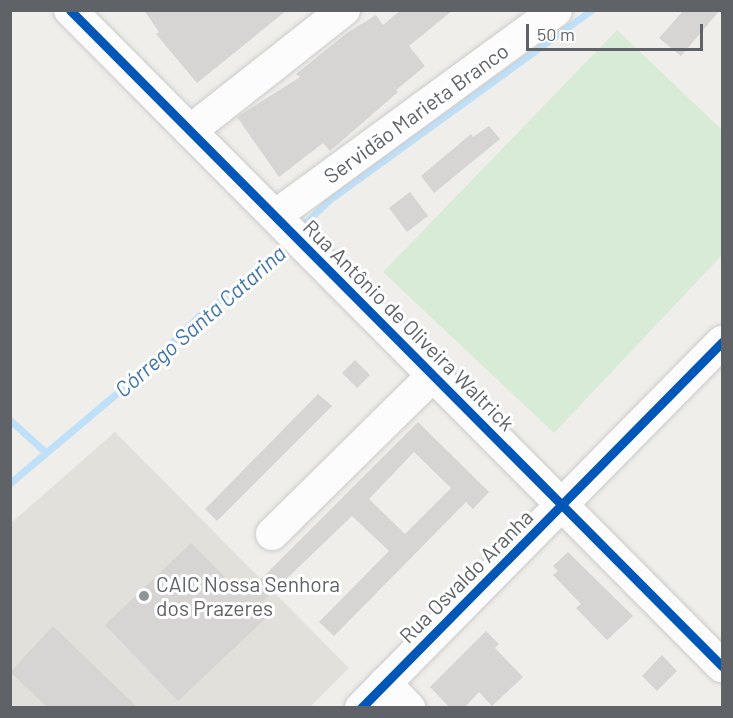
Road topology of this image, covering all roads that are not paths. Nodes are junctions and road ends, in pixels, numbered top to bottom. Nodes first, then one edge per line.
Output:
1 (70, 10) edge
2 (344, 10) edge
3 (556, 10) edge
4 (190, 131) junction
5 (280, 222) junction
6 (723, 342) edge
7 (433, 375) junction
8 (562, 505) junction
9 (272, 534) dead end
10 (723, 666) edge
11 (385, 683) junction
12 (361, 708) edge
13 (409, 708) edge

1 - 4 street, Rua Antônio de Oliveira Waltrick
2 - 4 street
3 - 5 street, Servidão Marieta Branco
4 - 5 street, Rua Antônio de Oliveira Waltrick
5 - 7 street, Rua Antônio de Oliveira Waltrick
6 - 8 street, Rua Osvaldo Aranha
7 - 8 street, Rua Antônio de Oliveira Waltrick
7 - 9 street
8 - 10 street, Rua Antônio de Oliveira Waltrick
8 - 11 street, Rua Osvaldo Aranha
11 - 12 street, Rua Osvaldo Aranha
11 - 13 street

